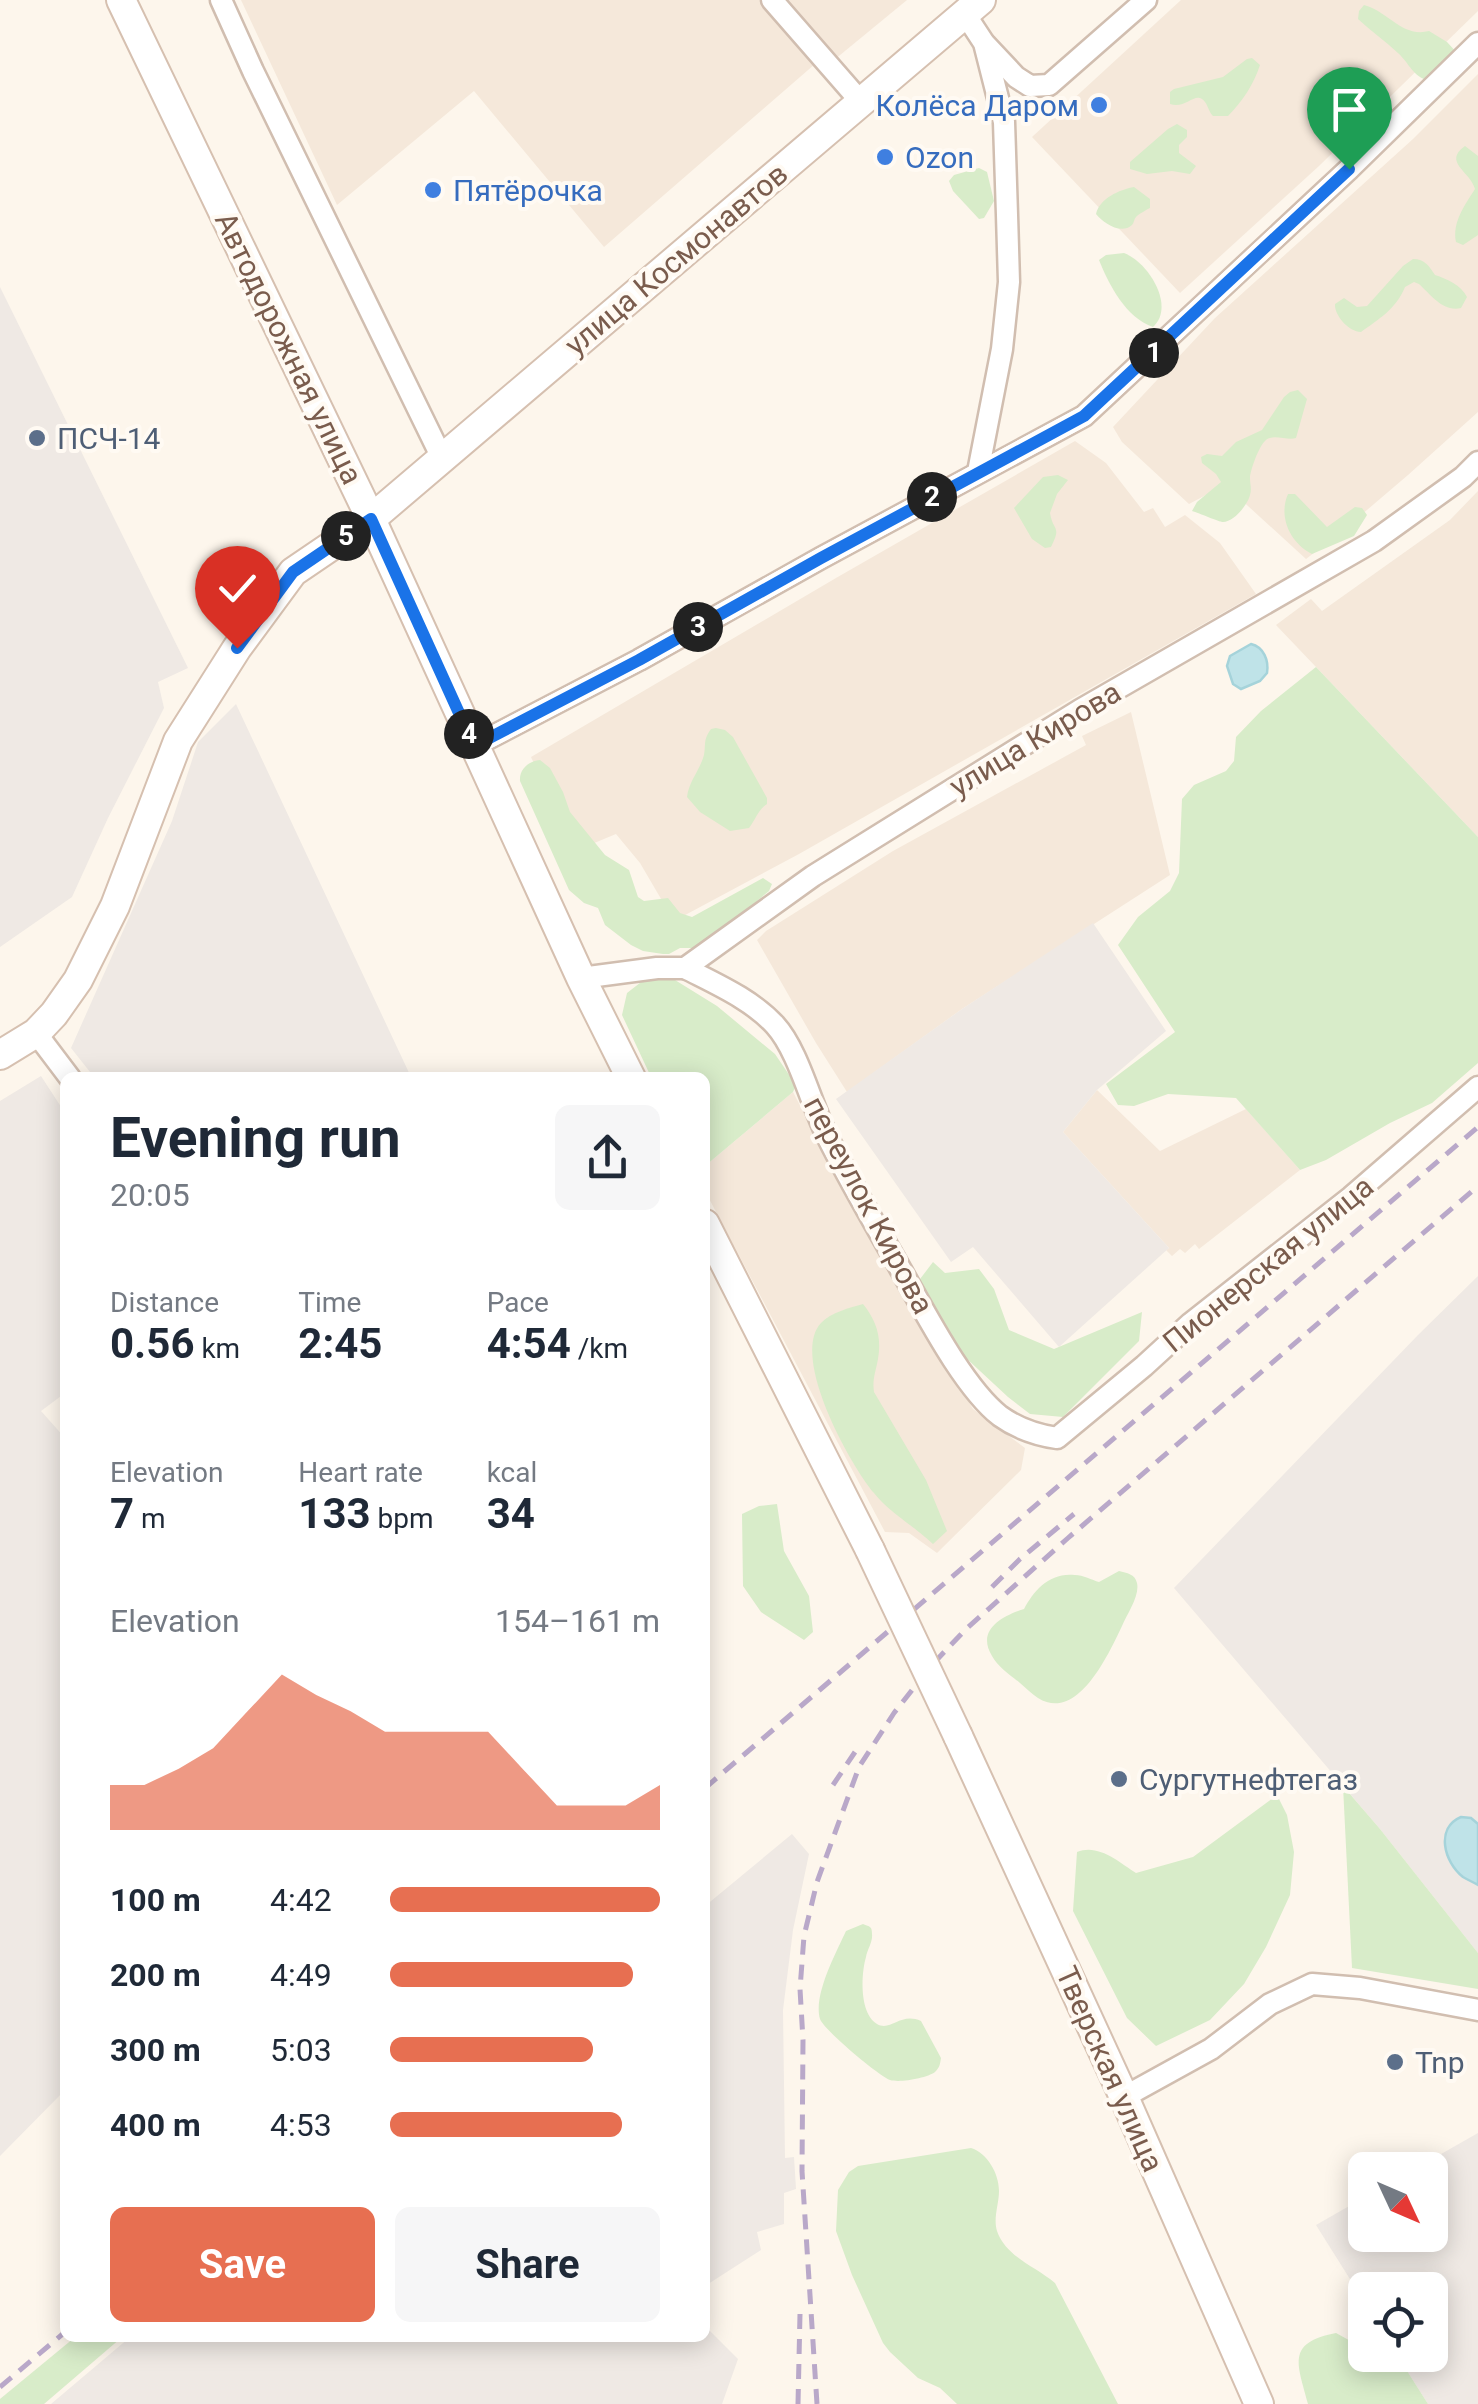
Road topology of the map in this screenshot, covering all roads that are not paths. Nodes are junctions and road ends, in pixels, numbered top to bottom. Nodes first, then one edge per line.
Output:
1 (121, 0) edge
2 (221, 0) edge
3 (772, 0) edge
4 (1146, 0) edge
5 (973, 7) edge
6 (984, 43) junction
7 (1478, 43) edge
8 (861, 102) junction
9 (442, 458) junction
10 (1478, 462) edge
11 (978, 472) junction
12 (371, 519) junction
13 (474, 746) junction
14 (685, 968) junction
15 (581, 978) junction
16 (36, 1033) junction
17 (0, 1056) edge
18 (65, 1072) edge
19 (628, 1072) edge
20 (1478, 1087) edge
21 (710, 1234) edge
22 (1057, 1438) joint
23 (1478, 2010) edge
24 (1124, 2097) junction
25 (1259, 2404) edge

1 - 12 main road, Автодорожная улица
2 - 9 street
3 - 8 street
4 - 6 street
5 - 6 street
5 - 8 main road, улица Космонавтов
6 - 11 street
7 - 11 street
8 - 9 main road, улица Космонавтов
9 - 12 main road, улица Космонавтов
10 - 14 street, улица Кирова
11 - 13 street
12 - 13 main road, Автодорожная улица
12 - 16 main road, улица Космонавтов
13 - 15 main road, Автодорожная улица
14 - 15 street
14 - 22 street, переулок Кирова
15 - 19 main road, Автодорожная улица
16 - 17 main road, улица Космонавтов
16 - 18 street
20 - 22 street, Пионерская улица
21 - 24 main road, Тверская улица, bridge
23 - 24 street
24 - 25 main road, Тверская улица

